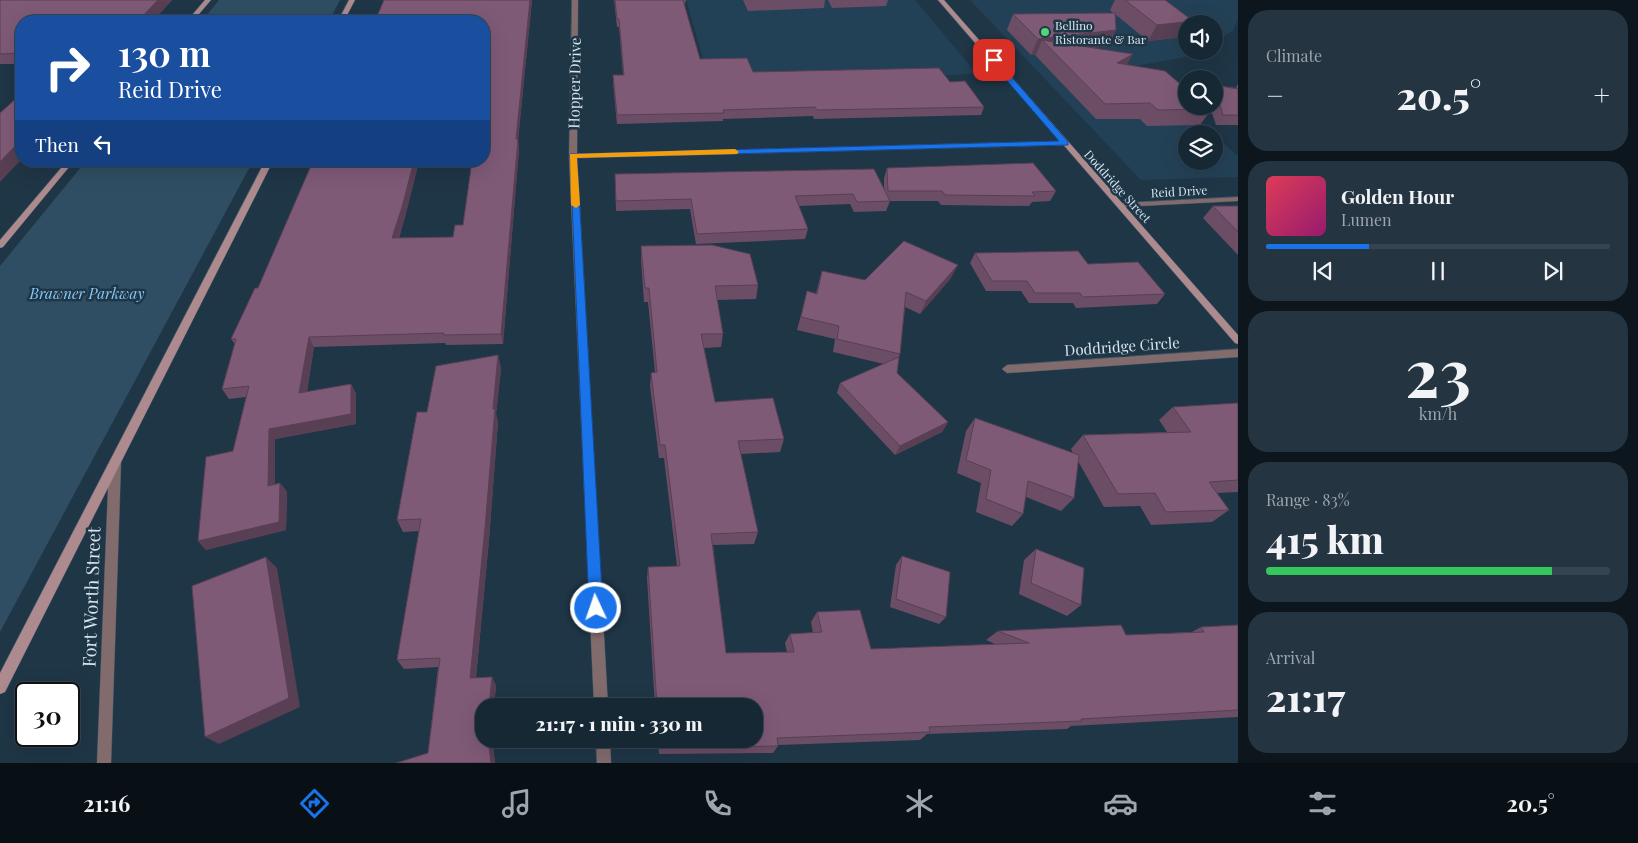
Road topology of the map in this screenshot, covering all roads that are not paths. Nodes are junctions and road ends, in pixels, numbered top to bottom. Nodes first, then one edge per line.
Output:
1 (208, 0) edge
2 (352, 0) edge
3 (575, 0) edge
4 (942, 0) edge
5 (195, 15) edge
6 (344, 15) edge
7 (1065, 143) junction
8 (573, 156) junction
9 (66, 167) edge
10 (266, 167) edge
11 (1238, 199) edge
12 (1120, 205) junction
13 (0, 245) edge
14 (1238, 341) edge
15 (1238, 353) edge
16 (1007, 369) dead end
17 (115, 462) junction
18 (0, 687) edge
19 (601, 698) edge
20 (603, 748) edge
21 (104, 763) edge
22 (604, 763) edge

1 - 5 street
2 - 6 street
3 - 8 street, Hopper Drive
4 - 7 street, Doddridge Street
7 - 8 street
7 - 12 street, Doddridge Street
8 - 19 street, Hopper Drive
9 - 13 street
10 - 17 street
11 - 12 street, Reid Drive
12 - 14 street, Doddridge Street
15 - 16 street, Doddridge Circle
17 - 18 street
17 - 21 street, Fort Worth Street
20 - 22 street

